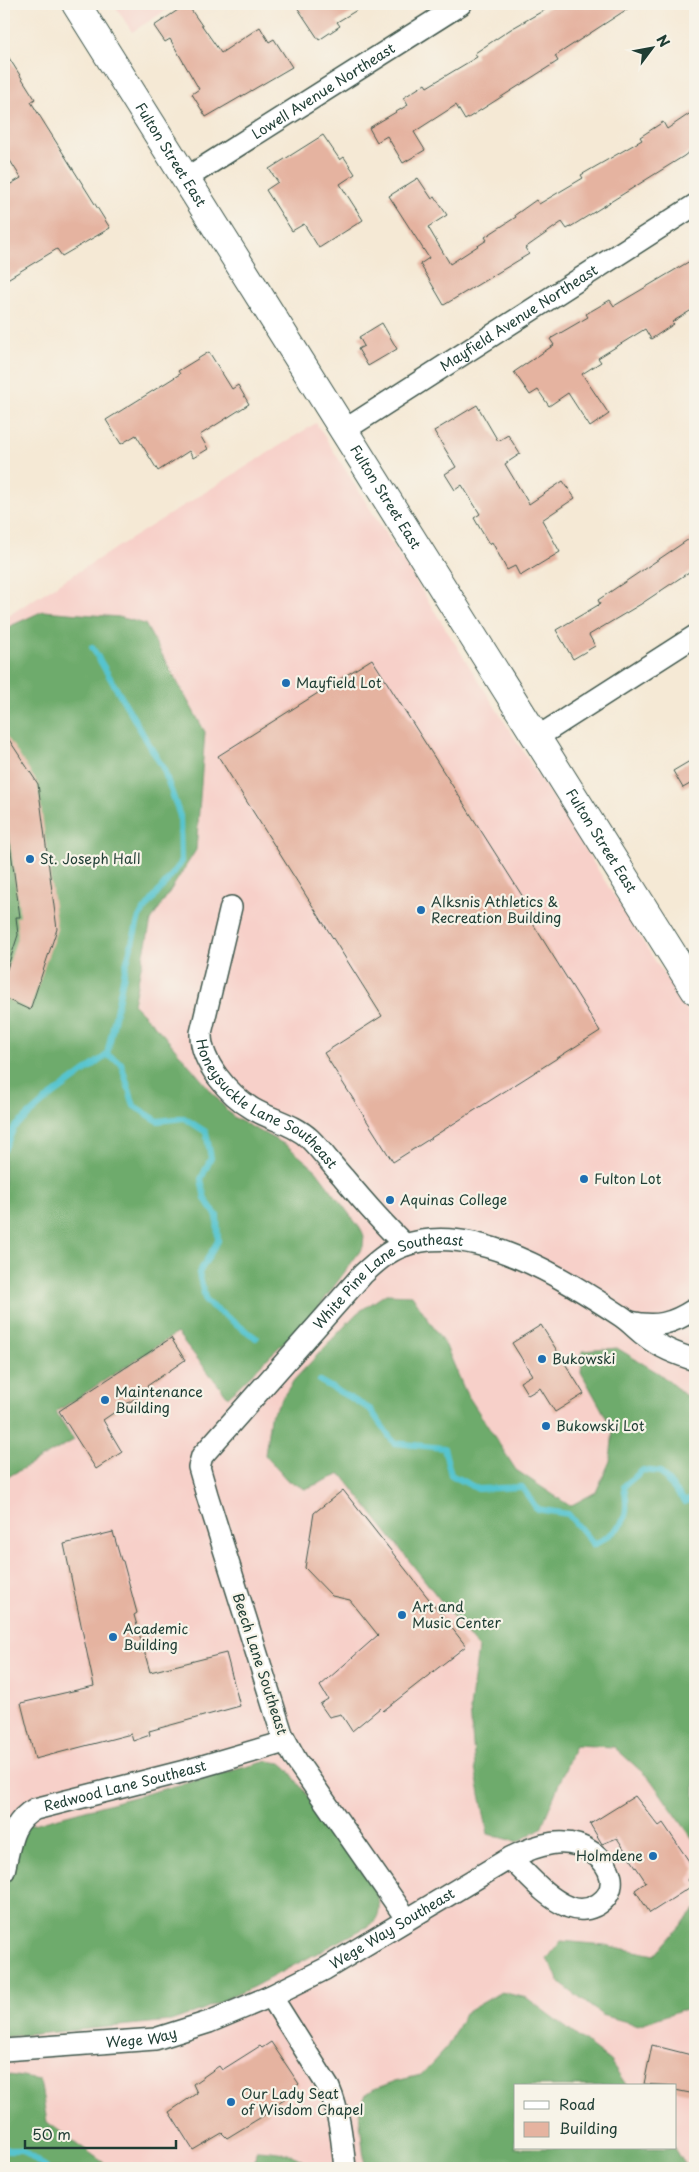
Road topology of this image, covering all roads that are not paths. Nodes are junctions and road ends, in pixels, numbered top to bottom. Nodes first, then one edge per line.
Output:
1 (76, 4) edge
2 (461, 4) edge
3 (185, 179) junction
4 (695, 205) edge
5 (343, 431) junction
6 (695, 636) edge
7 (536, 738) junction
8 (231, 908) dead end
9 (695, 990) edge
10 (405, 1245) junction
11 (695, 1310) edge
12 (630, 1322) junction
13 (695, 1360) edge
14 (199, 1467) joint
15 (285, 1742) junction
16 (510, 1858) dead end
17 (4, 1871) edge
18 (406, 1918) junction
19 (271, 1996) junction
20 (4, 2050) edge
21 (345, 2168) edge

1 - 3 main road, Fulton Street East
2 - 3 street, Lowell Avenue Northeast
3 - 5 main road, Fulton Street East
4 - 5 street, Mayfield Avenue Northeast
5 - 7 main road, Fulton Street East
6 - 7 street
7 - 9 main road, Fulton Street East
8 - 10 street, Honeysuckle Lane Southeast
10 - 12 street, White Pine Lane Southeast
10 - 14 street, White Pine Lane Southeast
11 - 12 street, White Pine Lane Southeast
12 - 13 street, White Pine Lane Southeast
14 - 15 street, Beech Lane Southeast
15 - 17 street, Redwood Lane Southeast
15 - 18 street, Beech Lane Southeast
16 - 18 street, Wege Way Southeast
18 - 19 street, Wege Way Southeast
19 - 20 street, Wege Way
19 - 21 street

